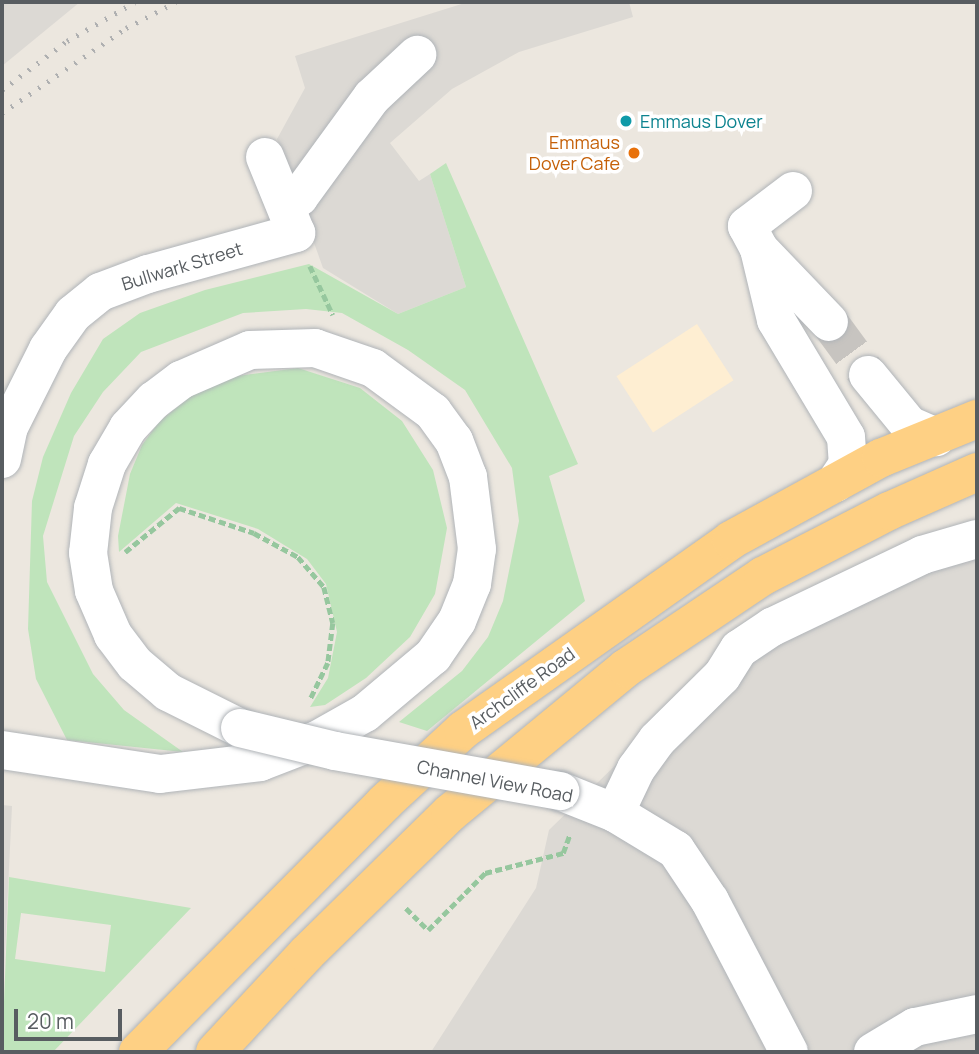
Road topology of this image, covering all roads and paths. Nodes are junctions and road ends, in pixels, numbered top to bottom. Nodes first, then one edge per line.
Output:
1 (417, 55) dead end
2 (265, 157) dead end
3 (793, 191) dead end
4 (290, 218) junction
5 (759, 249) junction
6 (829, 322) tunnel mouth
7 (347, 356) junction
8 (868, 375) tunnel mouth
9 (977, 419) edge
10 (936, 437) junction
11 (2, 459) edge
12 (977, 472) edge
13 (835, 483) junction
14 (977, 539) edge
15 (290, 551) dead end
16 (97, 599) junction
17 (2, 750) edge
18 (615, 813) junction
19 (563, 853) dead end
20 (404, 906) dead end
21 (977, 1014) edge
22 (138, 1052) edge
23 (215, 1052) edge
24 (789, 1052) edge
25 (873, 1052) edge

1 - 4 street
2 - 4 street
3 - 5 street
4 - 7 path
4 - 11 street, Bullwark Street
5 - 6 street
5 - 13 street
7 - 16 street, Channel View Road
7 - 17 street, Channel View Road
8 - 10 street
9 - 10 highway, Archcliffe Road
10 - 13 highway, Archcliffe Road
12 - 23 highway
13 - 22 highway, Archcliffe Road
14 - 18 street
15 - 16 path
16 - 18 street, Channel View Road, bridge
18 - 24 street, Channel View Road
19 - 20 path
21 - 25 street

